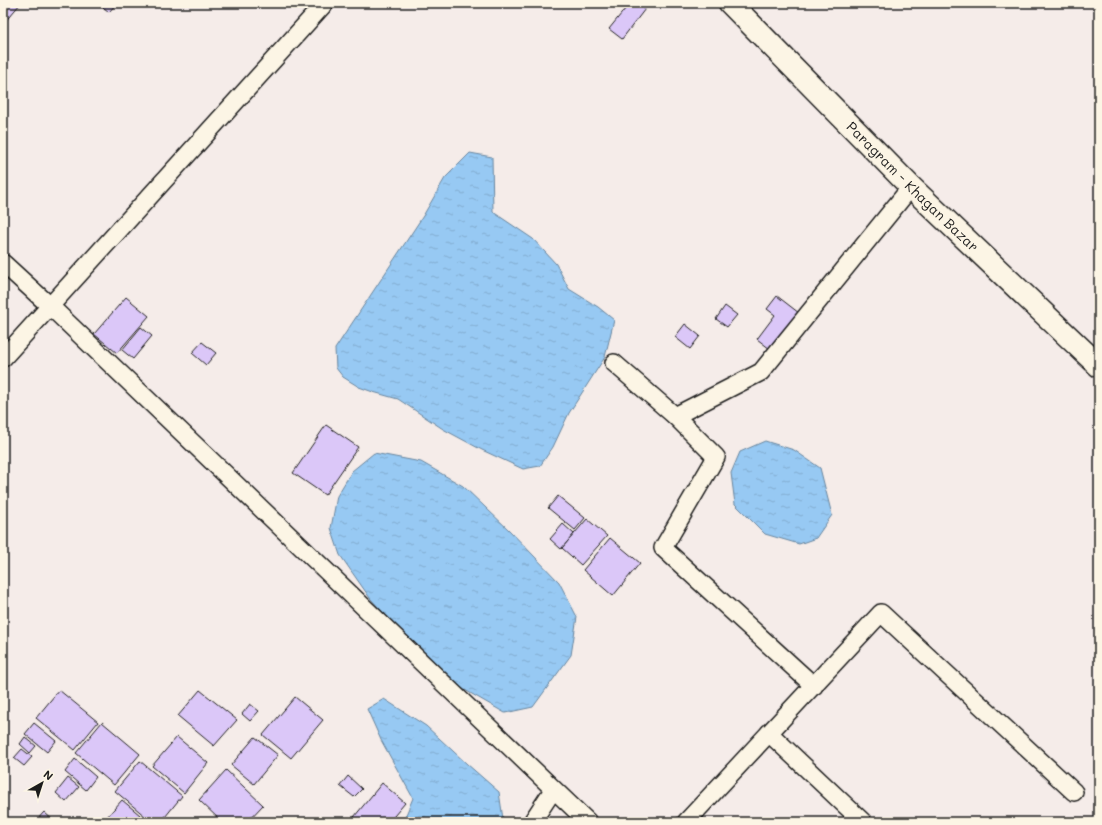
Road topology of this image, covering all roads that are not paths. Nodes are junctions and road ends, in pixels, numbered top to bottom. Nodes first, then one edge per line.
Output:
1 (325, 3) edge
2 (730, 3) edge
3 (911, 187) junction
4 (3, 263) edge
5 (50, 306) junction
6 (3, 358) edge
7 (614, 363) dead end
8 (1099, 366) edge
9 (675, 416) junction
10 (814, 686) junction
11 (769, 733) junction
12 (553, 790) junction
13 (1074, 792) dead end
14 (532, 822) edge
15 (588, 822) edge
16 (686, 822) edge
17 (863, 822) edge

1 - 5 street
2 - 3 street, Paragram - Khagan Bazar
3 - 8 street, Paragram - Khagan Bazar
3 - 9 street
4 - 5 street
5 - 6 street
5 - 12 street
7 - 9 street
9 - 10 street
10 - 11 street
10 - 13 street
11 - 16 street
11 - 17 street
12 - 14 street
12 - 15 street

